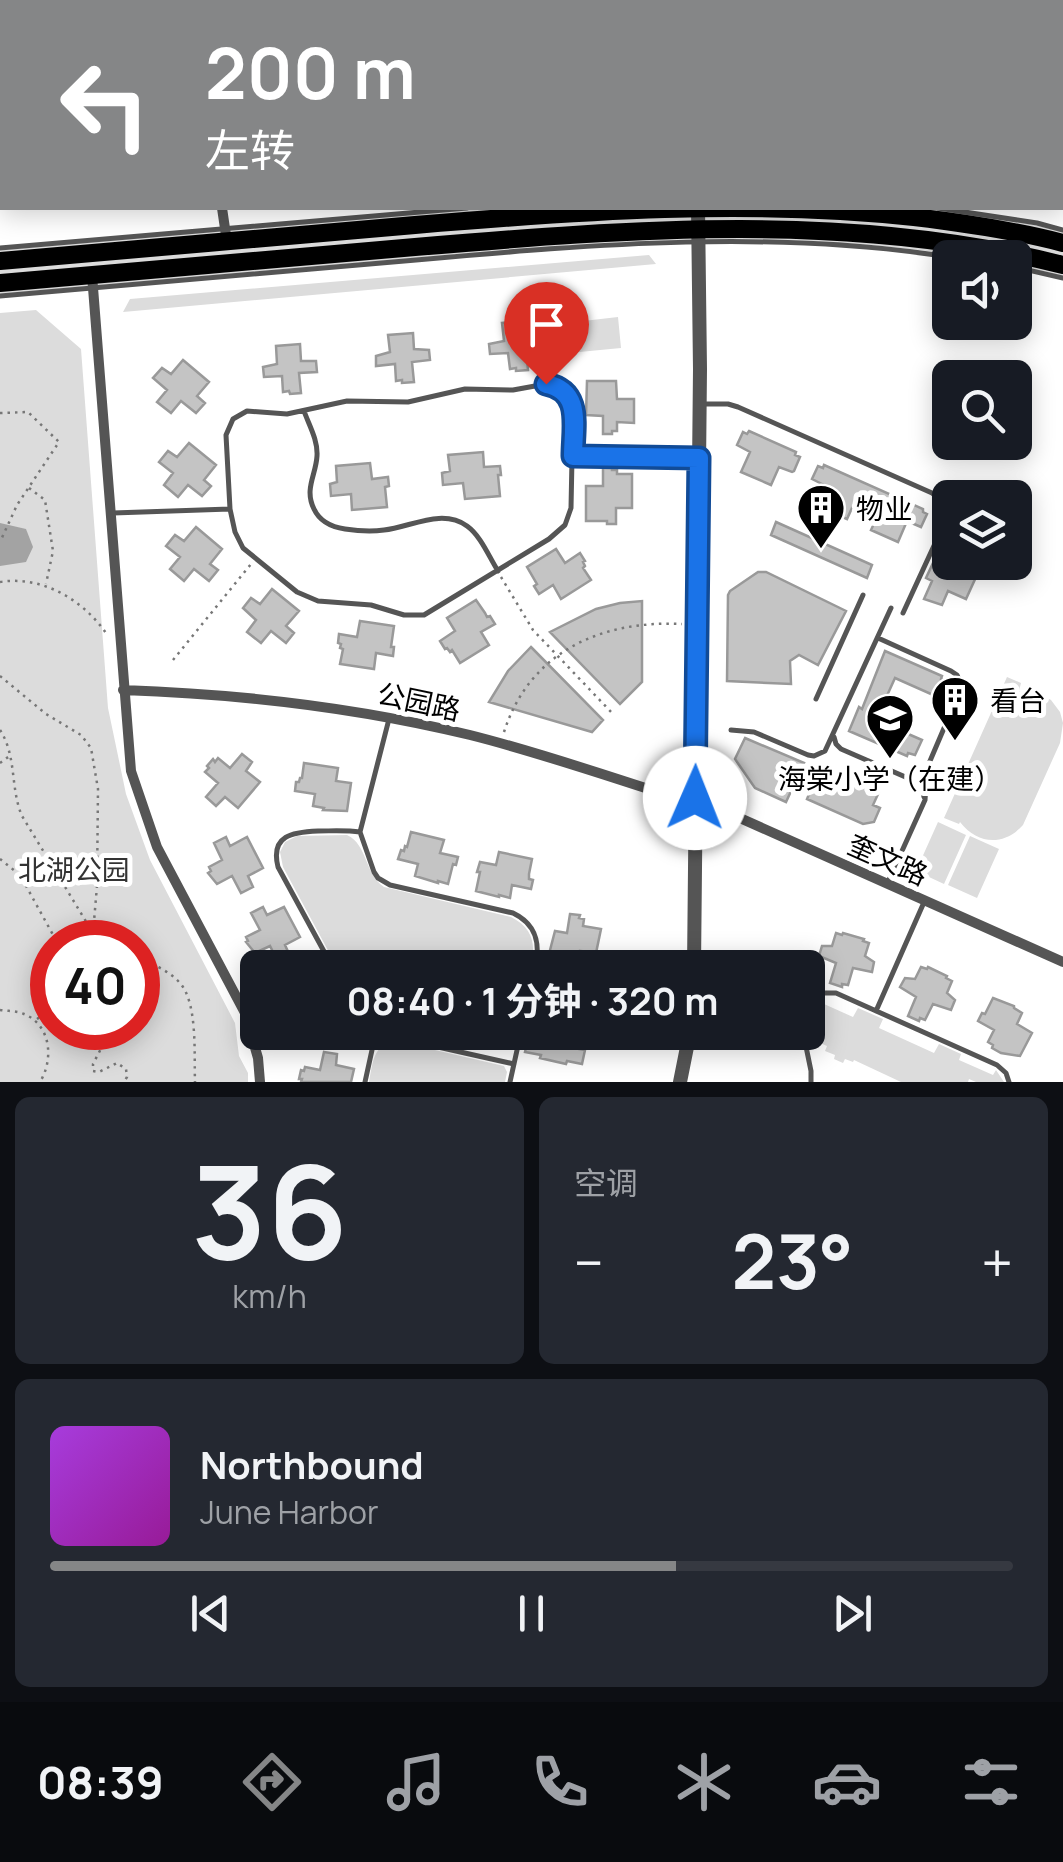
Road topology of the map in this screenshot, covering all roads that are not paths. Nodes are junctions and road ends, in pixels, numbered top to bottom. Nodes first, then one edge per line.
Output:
1 (222, 210) edge
2 (449, 210) edge
3 (643, 210) edge
4 (698, 210) edge
5 (828, 210) edge
6 (968, 210) edge
7 (1063, 230) edge
8 (226, 235) junction
9 (699, 236) junction
10 (1063, 243) edge
11 (0, 248) edge
12 (932, 255) edge
13 (0, 261) edge
14 (1063, 265) edge
15 (1032, 271) edge
16 (1063, 278) edge
17 (93, 282) junction
18 (0, 283) edge
19 (0, 296) edge
20 (700, 404) junction
21 (304, 411) junction
22 (573, 456) junction
23 (699, 458) junction
24 (230, 509) junction
25 (110, 513) junction
26 (498, 571) junction
27 (863, 595) dead end
28 (891, 608) dead end
29 (903, 614) dead end
30 (878, 638) junction
31 (123, 690) junction
32 (816, 699) dead end
33 (389, 718) junction
34 (731, 730) dead end
35 (834, 735) junction
36 (841, 749) junction
37 (824, 751) junction
38 (928, 768) junction
39 (908, 778) junction
40 (924, 800) junction
41 (696, 801) junction
42 (360, 832) junction
43 (888, 884) junction
44 (925, 900) junction
45 (323, 950) edge
46 (537, 950) edge
47 (694, 950) edge
48 (1063, 962) edge
49 (825, 992) edge
50 (876, 1011) junction
51 (372, 1050) edge
52 (452, 1050) edge
53 (517, 1050) edge
54 (686, 1050) edge
55 (806, 1050) edge
56 (514, 1064) junction
57 (260, 1082) edge
58 (364, 1082) edge
59 (510, 1082) edge
60 (680, 1082) edge
61 (811, 1082) edge
62 (1009, 1082) edge

1 - 8 street
2 - 8 lane
3 - 8 highway
4 - 9 street
5 - 10 highway
6 - 7 lane
8 - 11 lane
8 - 13 highway
9 - 12 lane
9 - 14 highway
9 - 17 highway
9 - 20 street
15 - 16 lane
17 - 18 highway
17 - 19 lane
17 - 25 street
20 - 23 street
20 - 29 lane
21 - 22 lane
21 - 24 lane
21 - 26 lane
22 - 23 lane
22 - 26 lane
23 - 41 street
24 - 25 lane
24 - 26 lane
25 - 31 street
27 - 32 lane
28 - 30 lane
30 - 35 lane
30 - 38 lane
31 - 33 street, 公园路
31 - 57 street
33 - 41 street, 公园路
33 - 42 lane
34 - 37 lane
35 - 36 lane
35 - 37 lane
36 - 37 lane
36 - 39 lane
38 - 39 lane
38 - 40 lane
39 - 40 lane
40 - 43 lane
41 - 43 street, 奎文路
41 - 47 street
42 - 45 lane
42 - 46 lane
43 - 44 street, 奎文路
44 - 48 street, 奎文路
44 - 50 lane
49 - 50 lane
50 - 62 lane
51 - 58 lane
52 - 56 lane
53 - 56 lane
54 - 60 street
55 - 61 lane
56 - 59 lane

